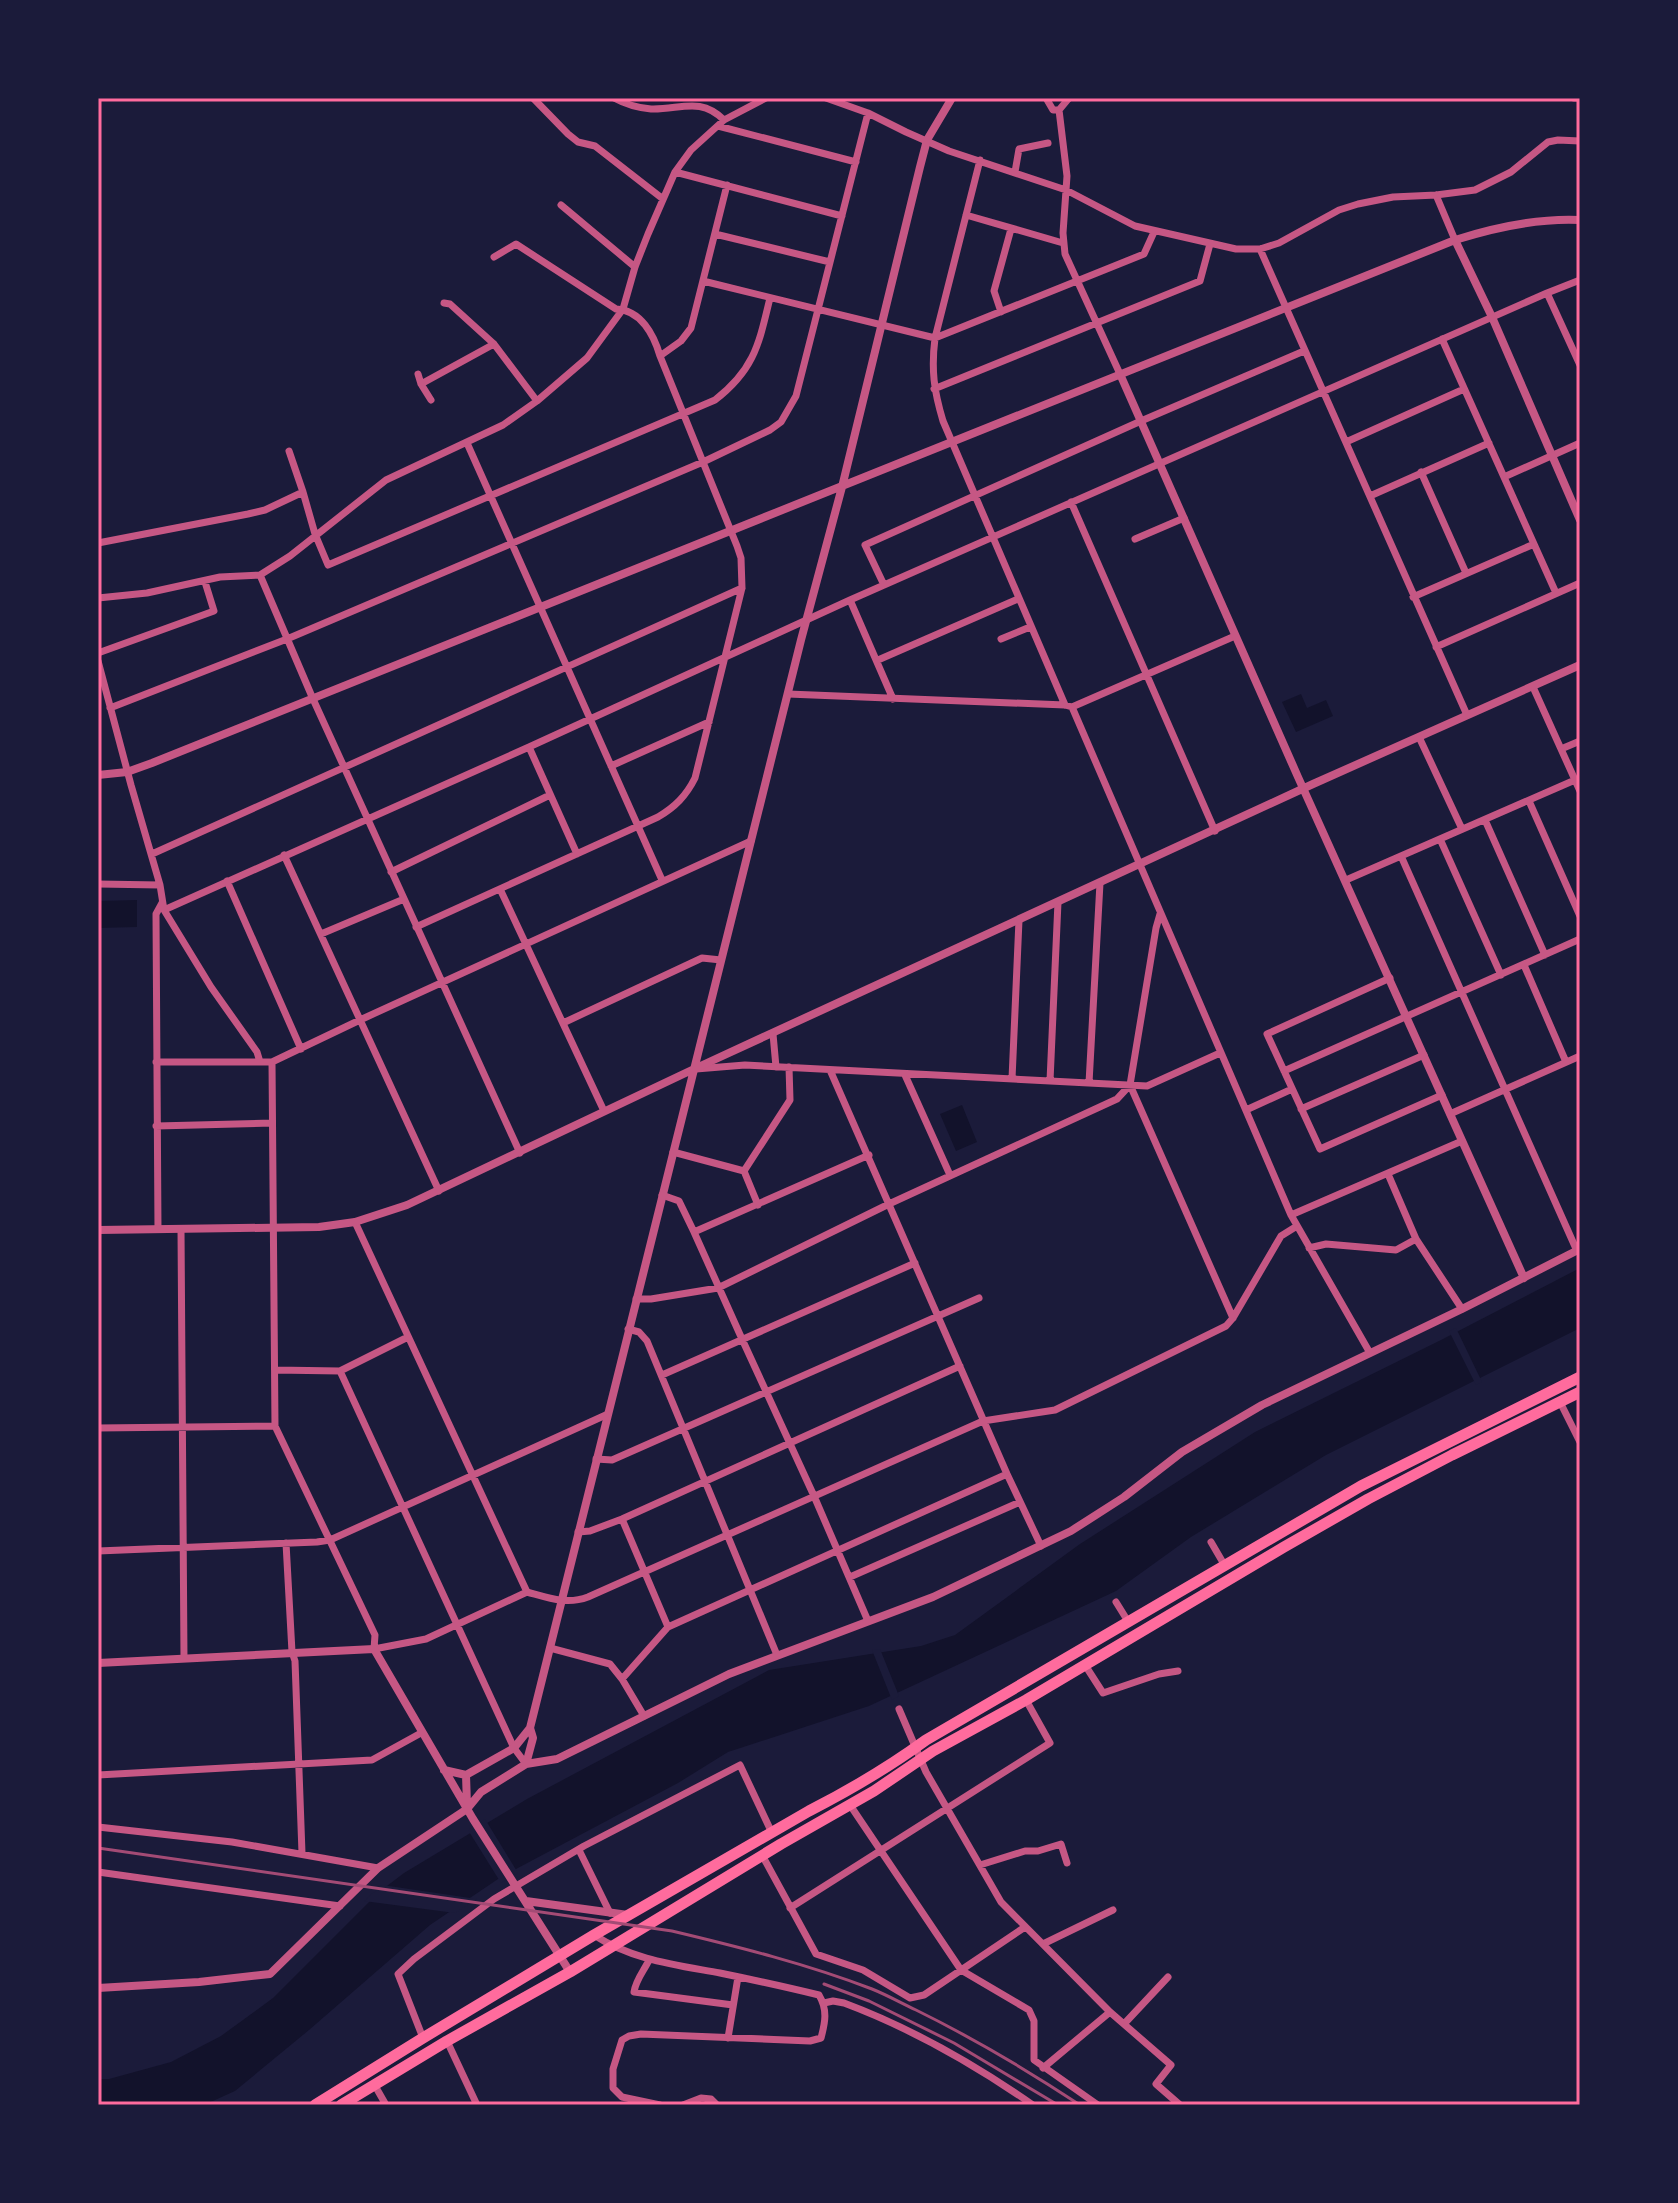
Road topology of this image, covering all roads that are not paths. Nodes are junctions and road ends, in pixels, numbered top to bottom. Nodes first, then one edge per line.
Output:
1 (533, 98) edge
2 (614, 98) edge
3 (766, 98) edge
4 (826, 98) edge
5 (952, 98) edge
6 (1046, 98) edge
7 (1069, 98) edge
8 (748, 102) edge
9 (1059, 110) junction
10 (868, 113) junction
11 (721, 123) junction
12 (927, 140) junction
13 (1580, 141) edge
14 (1048, 143) dead end
15 (980, 160) junction
16 (856, 162) junction
17 (675, 172) junction
18 (1015, 172) junction
19 (727, 185) junction
20 (1066, 190) junction
21 (1436, 195) junction
22 (663, 199) junction
23 (561, 205) dead end
24 (966, 215) junction
25 (842, 216) junction
26 (1580, 220) edge
27 (1011, 229) junction
28 (1154, 232) junction
29 (715, 234) junction
30 (1455, 240) junction
31 (1063, 243) junction
32 (1210, 244) junction
33 (1260, 249) junction
34 (494, 257) dead end
35 (830, 262) junction
36 (635, 267) junction
37 (1580, 280) edge
38 (703, 281) junction
39 (1077, 281) junction
40 (1547, 293) junction
41 (770, 298) junction
42 (444, 303) dead end
43 (1285, 308) junction
44 (623, 309) junction
45 (818, 309) junction
46 (1001, 312) junction
47 (1492, 317) junction
48 (1096, 323) junction
49 (880, 325) junction
50 (935, 338) junction
51 (1442, 339) junction
52 (494, 344) junction
53 (1304, 351) junction
54 (660, 356) junction
55 (1580, 365) edge
56 (418, 374) dead end
57 (1120, 374) junction
58 (421, 384) junction
59 (934, 389) junction
60 (1464, 389) junction
61 (1323, 391) junction
62 (431, 400) dead end
63 (537, 401) junction
64 (683, 413) junction
65 (1141, 421) junction
66 (952, 442) junction
67 (1346, 442) junction
68 (467, 443) junction
69 (1489, 443) junction
70 (1580, 443) edge
71 (289, 451) dead end
72 (1552, 455) junction
73 (703, 462) junction
74 (1160, 463) junction
75 (1421, 472) junction
76 (1504, 477) junction
77 (842, 487) junction
78 (303, 492) junction
79 (491, 496) junction
80 (974, 496) junction
81 (1370, 496) junction
82 (1071, 502) junction
83 (1184, 518) junction
84 (1580, 520) edge
85 (730, 531) junction
86 (315, 534) junction
87 (991, 538) junction
88 (1135, 539) dead end
89 (98, 543) edge
90 (512, 543) junction
91 (1534, 544) junction
92 (1466, 573) junction
93 (260, 575) junction
94 (205, 582) junction
95 (1580, 583) edge
96 (884, 585) junction
97 (742, 588) junction
98 (1556, 593) junction
99 (1413, 597) junction
100 (98, 598) edge
101 (1018, 599) junction
102 (850, 600) junction
103 (539, 607) junction
104 (806, 620) junction
105 (1030, 627) junction
106 (1235, 636) junction
107 (287, 639) junction
108 (1001, 639) dead end
109 (1436, 647) junction
110 (98, 653) edge
111 (726, 658) junction
112 (878, 660) junction
113 (98, 661) edge
114 (1580, 665) edge
115 (567, 667) junction
116 (1147, 674) junction
117 (1533, 687) junction
118 (788, 694) junction
119 (313, 699) junction
120 (893, 699) junction
121 (1068, 706) junction
122 (110, 708) junction
123 (1467, 715) junction
124 (590, 719) junction
125 (709, 722) junction
126 (1419, 737) junction
127 (1580, 741) edge
128 (529, 747) junction
129 (1561, 749) junction
130 (611, 766) junction
131 (344, 767) junction
132 (127, 772) junction
133 (98, 775) edge
134 (1575, 780) junction
135 (1304, 789) junction
136 (1580, 791) edge
137 (550, 795) junction
138 (1529, 801) junction
139 (367, 819) junction
140 (1485, 820) junction
141 (638, 827) junction
142 (1462, 829) junction
143 (1215, 831) junction
144 (1440, 839) junction
145 (751, 841) junction
146 (152, 854) junction
147 (577, 854) junction
148 (284, 855) junction
149 (1401, 856) junction
150 (1139, 865) junction
151 (391, 872) junction
152 (662, 880) junction
153 (1346, 880) junction
154 (227, 881) junction
155 (1100, 883) junction
156 (98, 884) edge
157 (160, 885) junction
158 (500, 889) junction
159 (404, 899) junction
160 (1058, 902) junction
161 (163, 906) junction
162 (1160, 914) junction
163 (1580, 916) edge
164 (1019, 920) junction
165 (416, 927) junction
166 (321, 934) junction
167 (1580, 939) edge
168 (527, 944) junction
169 (1545, 955) junction
170 (721, 960) junction
171 (1524, 965) junction
172 (1501, 975) junction
173 (1390, 978) junction
174 (441, 983) junction
175 (1461, 993) junction
176 (1407, 1016) junction
177 (360, 1020) junction
178 (563, 1023) junction
179 (773, 1034) junction
180 (301, 1049) junction
181 (1220, 1053) junction
182 (1424, 1055) junction
183 (1580, 1056) edge
184 (156, 1062) junction
185 (260, 1062) junction
186 (272, 1062) junction
187 (1566, 1062) junction
188 (776, 1067) junction
189 (789, 1067) junction
190 (694, 1069) junction
191 (830, 1070) junction
192 (1284, 1071) junction
193 (905, 1075) junction
194 (1012, 1079) junction
195 (1050, 1081) junction
196 (1089, 1083) junction
197 (1130, 1085) junction
198 (1292, 1089) junction
199 (1506, 1090) junction
200 (1442, 1095) junction
201 (1301, 1109) junction
202 (1246, 1110) junction
203 (604, 1111) junction
204 (1450, 1114) junction
205 (272, 1123) junction
206 (156, 1126) junction
207 (1462, 1141) junction
208 (673, 1152) junction
209 (520, 1153) junction
210 (869, 1155) junction
211 (744, 1171) junction
212 (1388, 1174) junction
213 (950, 1175) junction
214 (439, 1191) junction
215 (662, 1195) junction
216 (889, 1204) junction
217 (758, 1205) junction
218 (1291, 1215) junction
219 (355, 1222) junction
220 (1297, 1226) junction
221 (158, 1229) junction
222 (181, 1229) junction
223 (274, 1229) junction
224 (98, 1230) edge
225 (694, 1232) junction
226 (1416, 1239) junction
227 (1309, 1248) junction
228 (1579, 1250) edge
229 (915, 1263) junction
230 (1524, 1278) junction
231 (718, 1288) junction
232 (979, 1298) dead end
233 (636, 1299) junction
234 (1462, 1309) junction
235 (938, 1315) junction
236 (1233, 1318) junction
237 (628, 1329) junction
238 (408, 1337) junction
239 (742, 1339) junction
240 (1370, 1353) junction
241 (960, 1366) junction
242 (275, 1370) junction
243 (340, 1371) junction
244 (662, 1375) junction
245 (1580, 1377) edge
246 (767, 1391) junction
247 (1580, 1392) edge
248 (1560, 1402) junction
249 (608, 1414) junction
250 (983, 1421) junction
251 (275, 1426) junction
252 (183, 1427) junction
253 (98, 1428) edge
254 (682, 1428) junction
255 (1580, 1442) edge
256 (790, 1443) junction
257 (596, 1459) junction
258 (1007, 1474) junction
259 (472, 1475) junction
260 (705, 1481) junction
261 (814, 1496) junction
262 (1020, 1502) junction
263 (402, 1507) junction
264 (622, 1519) junction
265 (578, 1532) junction
266 (728, 1534) junction
267 (330, 1540) junction
268 (1211, 1542) dead end
269 (286, 1543) junction
270 (1041, 1546) junction
271 (183, 1547) junction
272 (98, 1551) edge
273 (839, 1551) junction
274 (1225, 1566) junction
275 (645, 1572) junction
276 (850, 1577) junction
277 (751, 1590) junction
278 (527, 1592) junction
279 (562, 1602) junction
280 (1116, 1602) dead end
281 (868, 1621) junction
282 (1129, 1623) junction
283 (457, 1626) junction
284 (668, 1627) junction
285 (550, 1648) junction
286 (374, 1649) junction
287 (292, 1652) junction
288 (777, 1655) junction
289 (184, 1658) junction
290 (98, 1663) edge
291 (1085, 1665) junction
292 (1178, 1671) dead end
293 (622, 1679) junction
294 (1026, 1700) junction
295 (899, 1709) dead end
296 (644, 1716) junction
297 (530, 1728) junction
298 (421, 1733) junction
299 (514, 1748) junction
300 (915, 1748) junction
301 (921, 1760) junction
302 (526, 1764) junction
303 (298, 1765) junction
304 (444, 1770) junction
305 (98, 1775) edge
306 (466, 1775) junction
307 (850, 1805) junction
308 (467, 1809) junction
309 (948, 1809) junction
310 (98, 1827) edge
311 (773, 1833) junction
312 (579, 1850) junction
313 (880, 1852) junction
314 (302, 1853) junction
315 (762, 1855) junction
316 (1067, 1863) dead end
317 (980, 1865) junction
318 (378, 1868) junction
319 (98, 1872) edge
320 (515, 1885) junction
321 (526, 1901) junction
322 (340, 1906) junction
323 (790, 1908) junction
324 (1113, 1910) dead end
325 (610, 1913) junction
326 (629, 1915) junction
327 (1025, 1927) junction
328 (594, 1935) junction
329 (1043, 1944) junction
330 (611, 1946) junction
331 (560, 1956) junction
332 (649, 1960) junction
333 (961, 1970) junction
334 (570, 1972) junction
335 (738, 1977) junction
336 (1168, 1977) dead end
337 (98, 1988) edge
338 (824, 2003) junction
339 (733, 2005) junction
340 (1110, 2012) junction
341 (1124, 2024) junction
342 (423, 2038) junction
343 (728, 2038) junction
344 (447, 2041) junction
345 (1043, 2068) junction
346 (374, 2084) junction
347 (315, 2105) edge
348 (341, 2105) edge
349 (386, 2105) edge
350 (477, 2105) edge
351 (660, 2105) edge
352 (683, 2105) edge
353 (717, 2105) edge
354 (1033, 2105) edge
355 (1098, 2105) edge
356 (1180, 2105) edge

1 - 22 street
2 - 11 street
3 - 8 street
4 - 10 street
5 - 12 street
6 - 9 street
7 - 9 street
8 - 11 street
9 - 20 street
10 - 12 street
10 - 16 street
11 - 16 street
11 - 17 street
12 - 15 street
12 - 49 street
13 - 21 street
14 - 18 street
15 - 18 street
15 - 24 street
16 - 25 street
17 - 19 street
17 - 22 street
18 - 20 street
19 - 25 street
19 - 29 street
20 - 28 street
20 - 31 street
21 - 30 street
21 - 33 street
22 - 36 street
23 - 36 street
24 - 27 street
24 - 50 street
25 - 35 street
26 - 30 street
27 - 31 street
27 - 46 street
28 - 32 street
28 - 39 street
29 - 35 street
29 - 38 street
30 - 43 street
30 - 47 street
31 - 39 street
32 - 33 street
32 - 48 street
33 - 43 street
34 - 44 street
35 - 45 street
36 - 44 street
37 - 40 street
38 - 41 street
38 - 54 street
39 - 46 street
39 - 48 street
40 - 47 street
40 - 55 street
41 - 45 street
41 - 64 street
42 - 52 street
43 - 53 street
43 - 57 street
44 - 54 street
44 - 63 street
45 - 49 street
45 - 73 street
46 - 50 street
47 - 51 street
47 - 72 street
48 - 57 street
48 - 59 street
49 - 50 street
49 - 77 street
50 - 59 street
51 - 60 street
51 - 61 street
52 - 58 street
52 - 63 street
53 - 61 street
53 - 65 street
54 - 64 street
56 - 58 street
57 - 65 street
57 - 66 street
58 - 62 street
59 - 66 street
60 - 67 street
60 - 69 street
61 - 67 street
61 - 74 street
63 - 68 street
64 - 73 street
64 - 79 street
65 - 74 street
65 - 80 street
66 - 77 street
66 - 80 street
67 - 81 street
68 - 79 street
68 - 86 street
69 - 75 street
69 - 76 street
70 - 72 street
71 - 78 street
72 - 76 street
72 - 84 street
73 - 85 street
73 - 90 street
74 - 82 street
74 - 83 street
75 - 81 street
75 - 92 street
76 - 91 street
77 - 85 street
77 - 104 street
78 - 86 street
78 - 89 street
79 - 86 street
79 - 90 street
80 - 87 street
80 - 96 street
81 - 99 street
82 - 87 street
82 - 116 street
83 - 88 street
83 - 106 street
85 - 97 street
85 - 103 street
86 - 93 street
87 - 96 street
87 - 101 street
90 - 103 street
90 - 107 street
91 - 92 street
91 - 98 street
92 - 99 street
93 - 94 street
93 - 107 street
94 - 100 street
94 - 110 street
95 - 98 street
96 - 102 street
97 - 111 street
97 - 115 street
98 - 109 street
99 - 109 street
101 - 105 street
101 - 112 street
102 - 104 street
102 - 112 street
103 - 115 street
103 - 119 street
104 - 111 street
104 - 118 street
105 - 108 street
105 - 121 street
106 - 116 street
106 - 135 street
107 - 119 street
107 - 122 street
109 - 123 street
111 - 124 street
111 - 125 street
112 - 120 street
113 - 122 street
114 - 117 street
115 - 124 street
115 - 131 street
116 - 121 street
116 - 143 street
117 - 123 street
117 - 129 street
118 - 120 street
118 - 145 street
119 - 131 street
119 - 132 street
120 - 121 street
121 - 150 street
122 - 132 street
123 - 126 street
124 - 128 street
124 - 130 street
125 - 130 street
125 - 141 street
126 - 135 street
126 - 142 street
127 - 129 street
128 - 137 street
128 - 139 street
129 - 134 street
130 - 141 street
131 - 139 street
131 - 146 street
132 - 133 street
132 - 146 street
134 - 136 street
134 - 138 street
135 - 143 street
135 - 153 street
137 - 147 street
137 - 151 street
138 - 140 street
138 - 163 street
139 - 148 street
139 - 151 street
140 - 142 street
140 - 169 street
141 - 147 street
141 - 152 street
142 - 144 street
143 - 150 street
144 - 149 street
144 - 172 street
145 - 152 street
145 - 170 street
146 - 157 street
147 - 158 street
148 - 154 street
148 - 166 street
149 - 153 street
149 - 175 street
150 - 155 street
150 - 162 street
151 - 159 street
152 - 168 street
153 - 173 street
154 - 161 street
154 - 180 street
155 - 160 street
155 - 196 street
156 - 157 street
157 - 161 street
158 - 165 street
158 - 168 street
159 - 165 street
159 - 166 street
160 - 164 street
160 - 195 street
161 - 184 street
161 - 185 street
162 - 181 street
162 - 197 street
164 - 179 street
164 - 194 street
165 - 174 street
166 - 177 street
167 - 169 street
168 - 174 street
168 - 178 street
169 - 171 street
170 - 178 street
170 - 190 street
171 - 172 street
171 - 187 street
172 - 175 street
173 - 176 street
173 - 192 street
174 - 177 street
174 - 209 street
175 - 176 street
175 - 199 street
176 - 182 street
176 - 192 street
177 - 180 street
177 - 214 street
178 - 203 street
179 - 188 street
179 - 190 street
180 - 186 street
181 - 197 street
181 - 202 street
182 - 200 street
182 - 201 street
183 - 187 street
184 - 185 street
184 - 206 street
185 - 186 street
186 - 205 street
187 - 199 street
188 - 189 street
188 - 190 street
189 - 191 street
189 - 211 street
190 - 203 street
190 - 208 street
191 - 193 street
191 - 210 street
192 - 198 street
193 - 194 street
193 - 213 street
194 - 195 street
195 - 196 street
196 - 197 street
197 - 213 street
197 - 236 street
198 - 201 street
198 - 202 street
199 - 204 street
199 - 228 street
200 - 201 street
200 - 204 street
202 - 218 street
203 - 209 street
204 - 207 street
205 - 206 street
205 - 223 street
206 - 221 street
207 - 212 street
207 - 230 street
208 - 211 street
208 - 215 street
209 - 214 street
210 - 216 street
210 - 217 street
211 - 217 street
212 - 218 street
212 - 226 street
213 - 216 street
214 - 219 street
215 - 225 street
215 - 233 street
216 - 229 street
216 - 231 street
217 - 225 street
218 - 220 street
219 - 223 street
219 - 238 street
220 - 227 street
220 - 236 street
221 - 222 street
221 - 224 street
222 - 223 street
222 - 252 street
223 - 242 street
225 - 231 street
226 - 227 street
226 - 234 street
227 - 240 street
228 - 230 street
229 - 235 street
229 - 239 street
230 - 234 street
231 - 233 street
231 - 239 street
232 - 235 street
233 - 237 street
234 - 240 street
235 - 241 street
235 - 246 street
236 - 250 street
237 - 244 street
237 - 249 street
238 - 243 street
238 - 259 street
239 - 244 street
239 - 246 street
240 - 270 street
241 - 250 street
241 - 256 street
242 - 243 street
242 - 251 street
243 - 263 street
244 - 254 street
245 - 274 highway
246 - 254 street
246 - 256 street
247 - 248 highway
248 - 255 street
248 - 291 highway
249 - 257 street
249 - 259 street
250 - 258 street
250 - 261 street
251 - 252 street
251 - 267 street
252 - 253 street
252 - 271 street
254 - 257 street
254 - 260 street
256 - 260 street
256 - 261 street
257 - 265 street
258 - 262 street
258 - 273 street
259 - 263 street
259 - 278 street
260 - 264 street
260 - 266 street
261 - 266 street
261 - 273 street
262 - 270 street
262 - 276 street
263 - 267 street
263 - 283 street
264 - 265 street
264 - 275 street
265 - 279 street
266 - 275 street
266 - 277 street
267 - 269 street
267 - 286 street
268 - 274 street
269 - 271 street
269 - 287 street
270 - 281 street
271 - 272 street
271 - 289 street
273 - 276 street
273 - 277 street
274 - 282 highway
275 - 279 street
275 - 284 street
276 - 281 street
277 - 284 street
277 - 288 street
278 - 279 street
278 - 283 street
279 - 285 street
280 - 282 street
281 - 288 street
282 - 300 highway
283 - 286 street
283 - 299 street
284 - 293 street
285 - 293 street
285 - 297 street
286 - 287 street
286 - 298 street
287 - 289 street
287 - 303 street
288 - 296 street
289 - 290 street
291 - 292 street
291 - 294 highway
293 - 296 street
294 - 301 highway
294 - 309 street
295 - 300 street
296 - 302 street
297 - 299 street
297 - 302 street
298 - 303 street
298 - 304 street
299 - 302 street
299 - 306 street
300 - 301 street
300 - 311 highway
301 - 307 highway
301 - 309 street
302 - 308 street
303 - 305 street
303 - 314 street
304 - 306 street
304 - 308 street
306 - 308 street
307 - 313 street
307 - 315 highway
308 - 318 street
308 - 320 street
309 - 313 street
309 - 317 street
310 - 314 street
311 - 312 street
311 - 326 highway
312 - 320 street
312 - 325 street
313 - 323 street
313 - 333 street
314 - 318 street
315 - 323 street
315 - 330 highway
316 - 317 street
317 - 327 street
318 - 322 street
319 - 322 street
320 - 321 street
320 - 342 street
321 - 325 street
321 - 331 street
322 - 337 street
323 - 333 street
324 - 329 street
325 - 326 street
326 - 328 highway
327 - 329 street
327 - 333 street
328 - 330 street
328 - 331 highway
329 - 340 street
330 - 332 street
330 - 334 highway
331 - 334 street
331 - 342 highway
332 - 335 street
332 - 339 street
333 - 345 street
334 - 344 highway
335 - 338 street
335 - 339 street
336 - 341 street
338 - 343 street
338 - 354 street
339 - 343 street
340 - 341 street
340 - 345 street
341 - 356 street
342 - 347 highway
343 - 351 street
344 - 346 highway
344 - 350 street
345 - 355 street
346 - 348 highway
346 - 349 street
352 - 353 street

